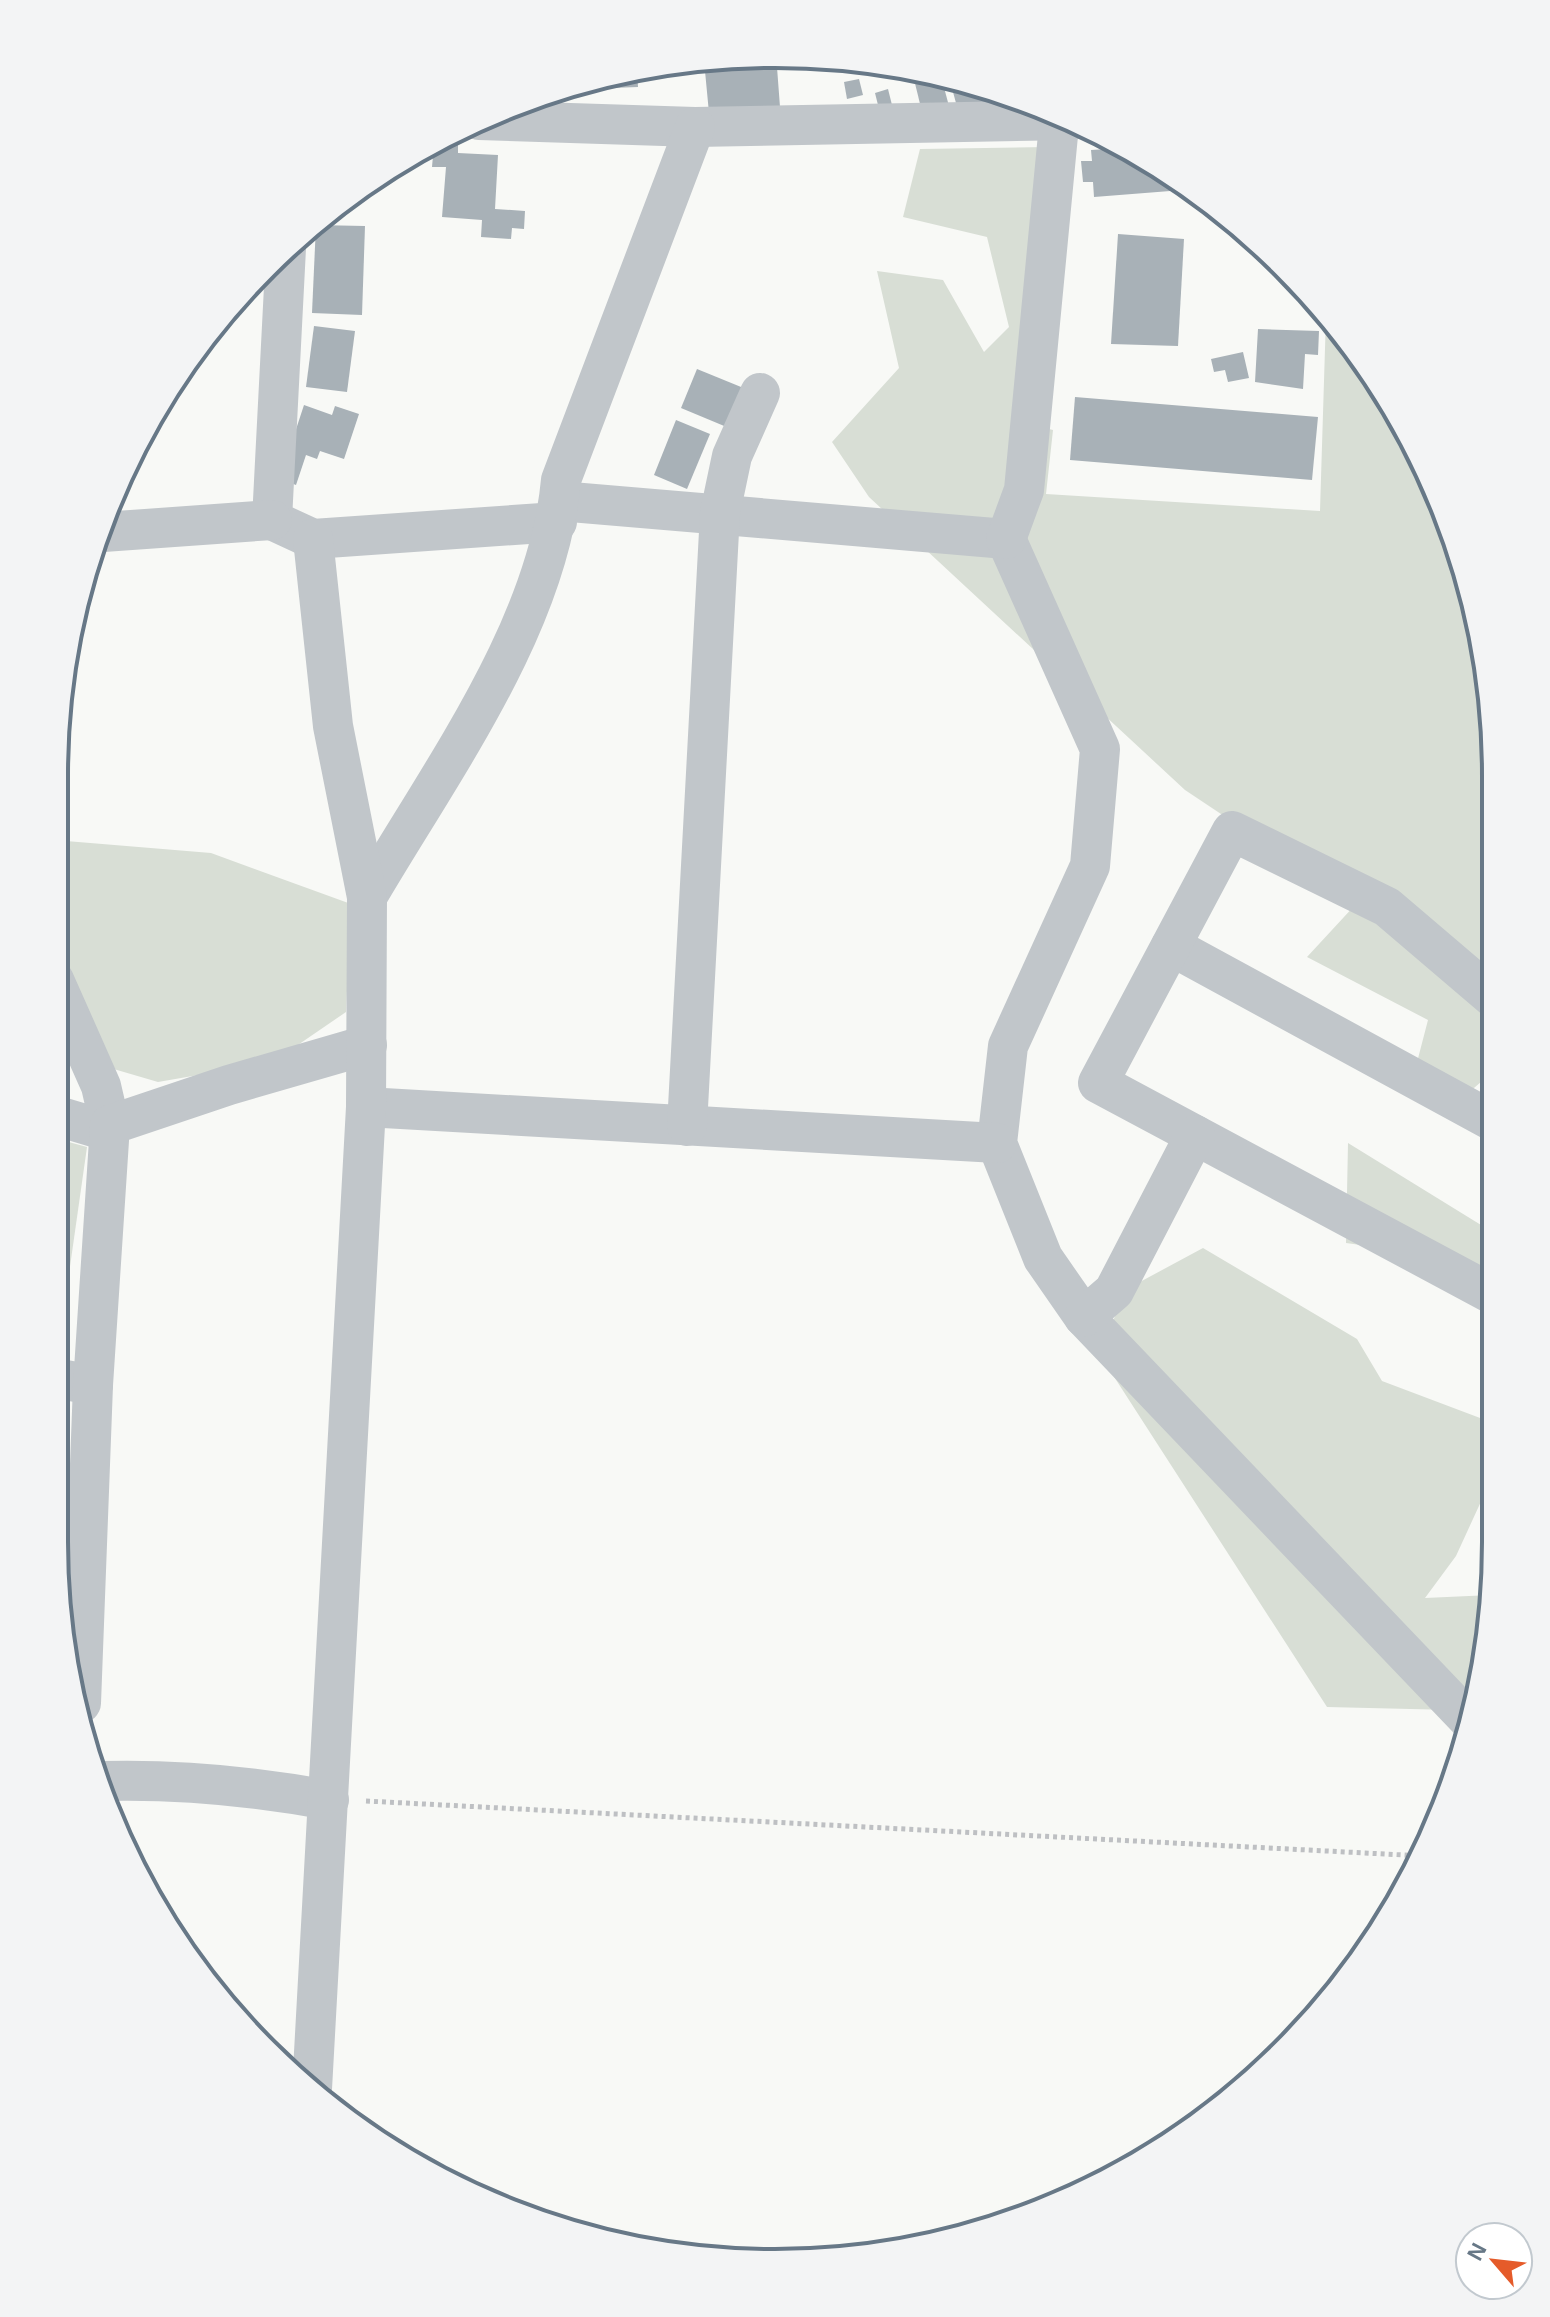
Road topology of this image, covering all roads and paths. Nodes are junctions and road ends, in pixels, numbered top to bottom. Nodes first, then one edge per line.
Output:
1 (1039, 120) edge
2 (507, 121) edge
3 (695, 127) junction
4 (1063, 130) edge
5 (285, 265) edge
6 (760, 393) dead end
7 (558, 512) junction
8 (720, 513) junction
9 (272, 520) junction
10 (115, 523) edge
11 (313, 539) junction
12 (1006, 539) junction
13 (367, 897) junction
14 (1171, 946) junction
15 (1482, 988) edge
16 (68, 1012) edge
17 (367, 1045) junction
18 (366, 1107) junction
19 (1482, 1115) edge
20 (68, 1119) edge
21 (110, 1125) junction
22 (687, 1126) junction
23 (1195, 1135) junction
24 (997, 1143) junction
25 (1482, 1289) edge
26 (1084, 1317) junction
27 (68, 1381) edge
28 (93, 1385) junction
29 (82, 1679) edge
30 (1461, 1712) edge
31 (111, 1782) edge
32 (329, 1800) junction
33 (1409, 1855) edge
34 (313, 2077) edge

1 - 3 street
2 - 3 street
3 - 7 street
4 - 12 street
5 - 9 street
6 - 8 street
7 - 8 street
7 - 11 street
7 - 13 street
8 - 12 street
8 - 22 street
9 - 10 street
9 - 11 street
11 - 13 street
12 - 24 street
13 - 17 street
14 - 15 street
14 - 19 street
14 - 23 street
16 - 21 street
17 - 18 street
17 - 21 street
18 - 22 street
18 - 32 street
20 - 21 street
21 - 28 street
22 - 24 street
23 - 25 street
23 - 26 street
24 - 26 street
26 - 30 street
27 - 28 street
28 - 29 street
31 - 32 street
32 - 33 path
32 - 34 street

